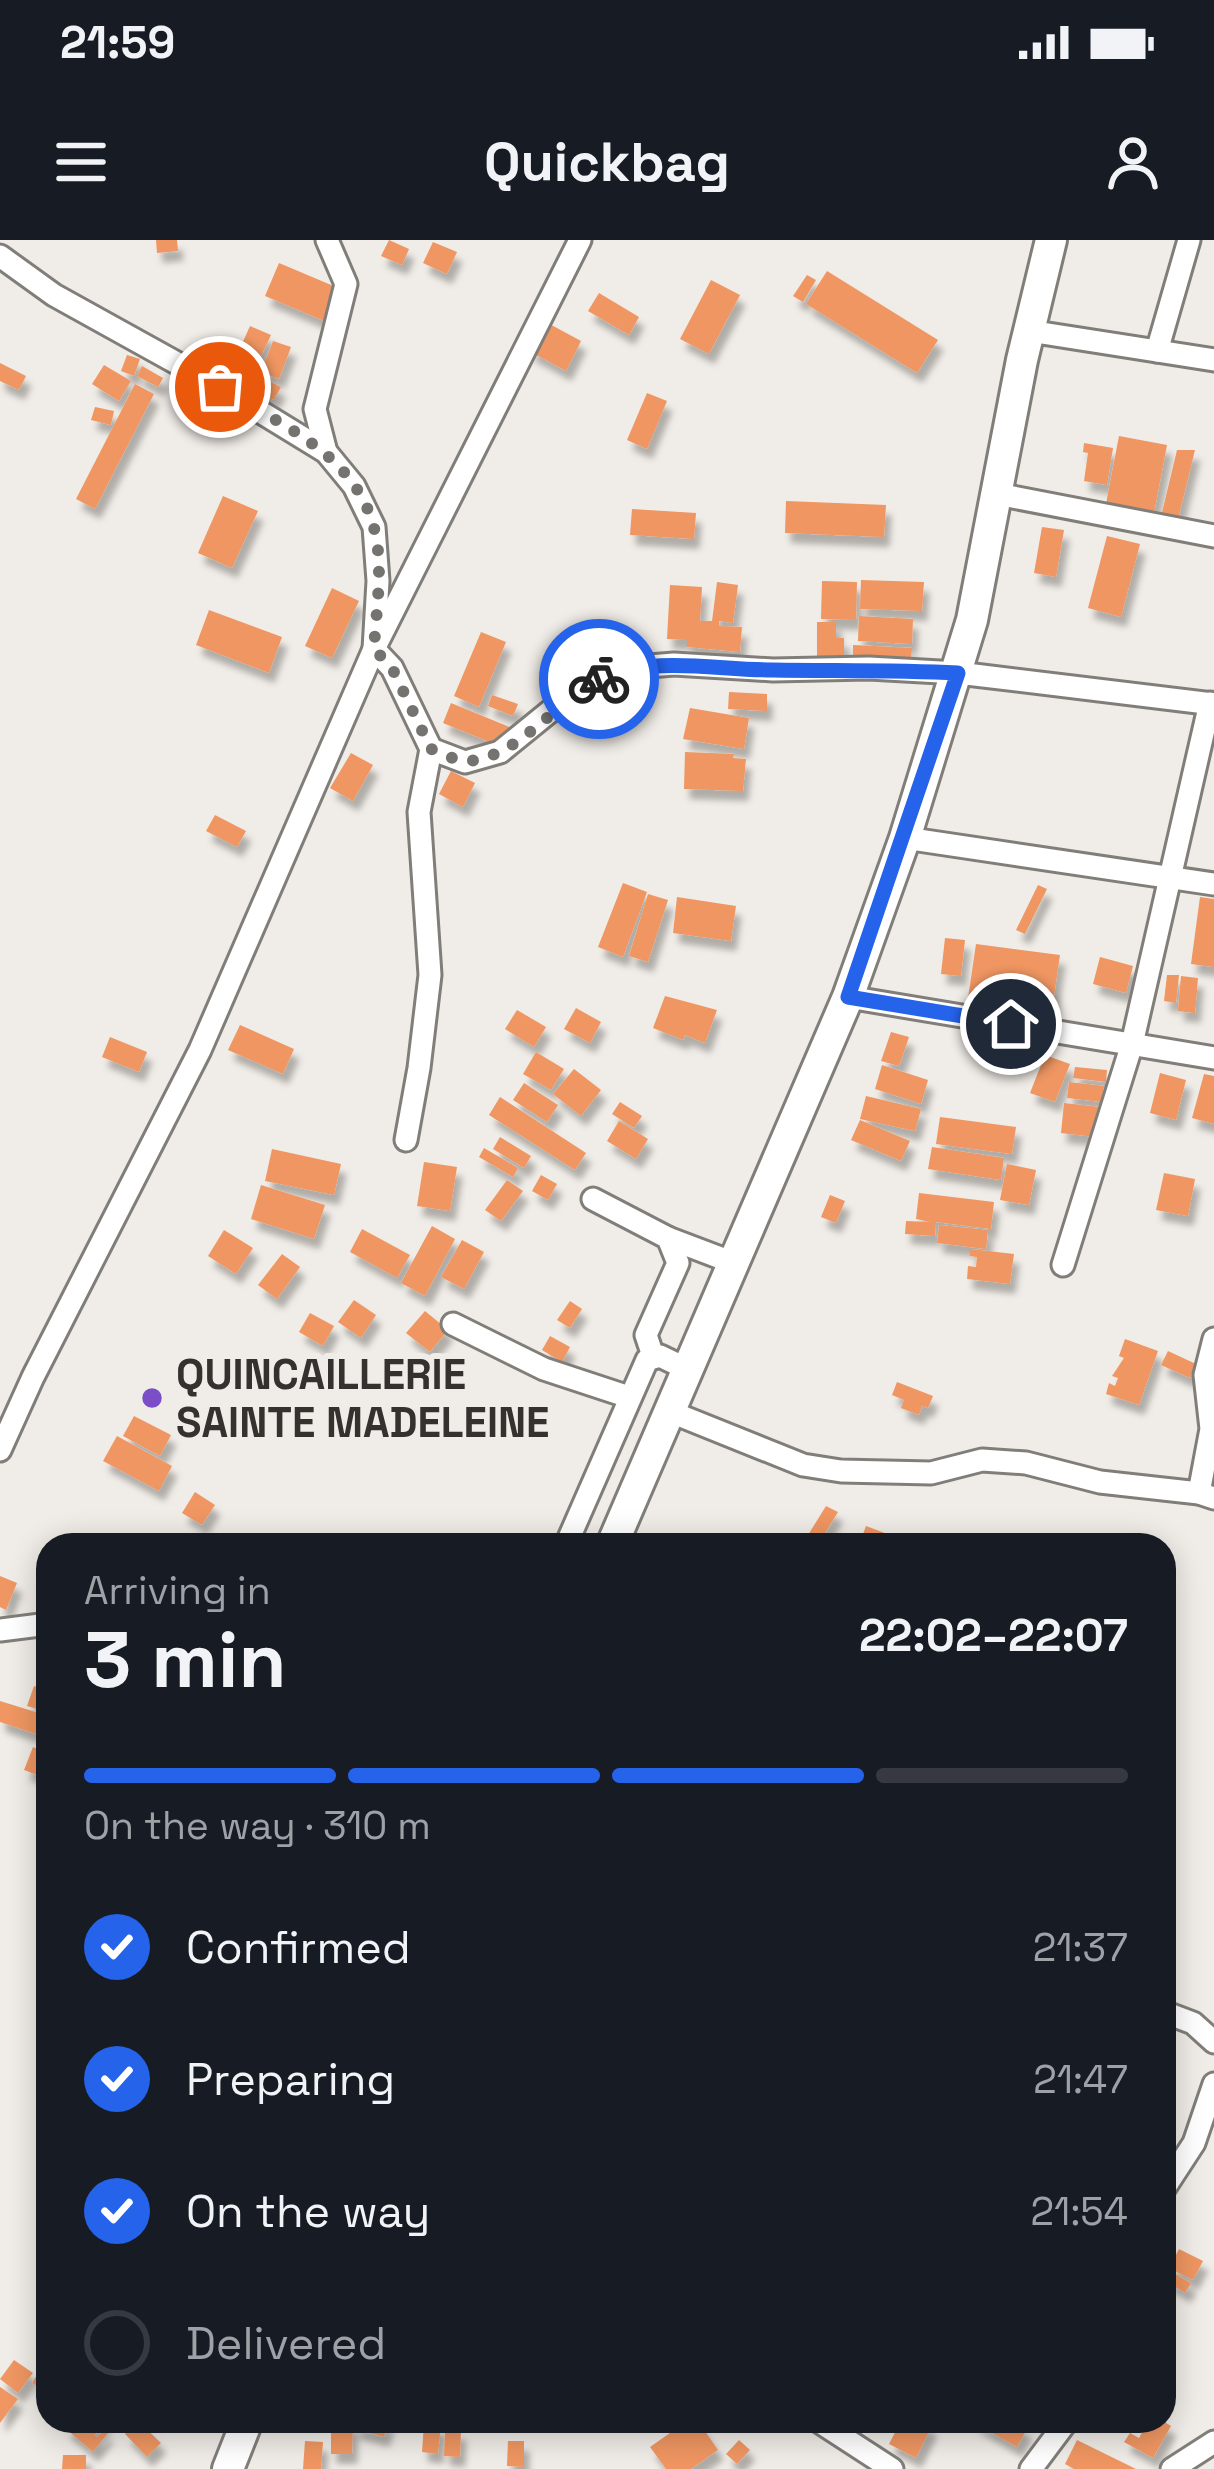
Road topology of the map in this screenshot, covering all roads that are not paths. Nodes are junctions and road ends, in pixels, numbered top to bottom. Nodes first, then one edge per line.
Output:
1 (327, 240) edge
2 (580, 240) edge
3 (1051, 240) edge
4 (1189, 240) edge
5 (0, 256) edge
6 (1029, 331) junction
7 (1157, 351) junction
8 (1214, 360) edge
9 (326, 452) junction
10 (997, 494) junction
11 (1214, 536) edge
12 (374, 649) junction
13 (958, 673) junction
14 (1212, 704) edge
15 (431, 749) junction
16 (905, 838) junction
17 (1173, 878) junction
18 (1214, 884) edge
19 (848, 997) junction
20 (1132, 1044) junction
21 (1214, 1058) edge
22 (406, 1140) dead end
23 (592, 1199) dead end
24 (668, 1238) junction
25 (734, 1264) junction
26 (1064, 1265) dead end
27 (453, 1324) dead end
28 (1214, 1339) edge
29 (653, 1356) junction
30 (688, 1370) junction
31 (628, 1397) junction
32 (671, 1412) junction
33 (0, 1450) edge
34 (1206, 1496) edge
35 (571, 1533) edge
36 (618, 1533) edge
37 (36, 1626) edge
38 (0, 1630) edge
39 (1176, 2017) edge
40 (1214, 2042) edge
41 (1214, 2084) edge
42 (1176, 2171) edge
43 (242, 2433) edge
44 (836, 2433) edge
45 (1058, 2433) edge
46 (1214, 2442) edge
47 (228, 2469) edge
48 (892, 2469) edge
49 (1031, 2469) edge
50 (1172, 2469) edge

1 - 9 street
2 - 12 street
3 - 6 street
4 - 7 street
5 - 9 street
6 - 7 street
6 - 10 street
7 - 8 street
9 - 12 street
10 - 11 street
10 - 13 street
12 - 15 street
12 - 33 street
13 - 14 street
13 - 15 street
13 - 16 street
14 - 17 street
15 - 22 street
16 - 17 street
16 - 19 street
17 - 18 street
17 - 20 street
19 - 20 street
19 - 25 street
20 - 21 street
20 - 26 street
23 - 24 street
24 - 25 street
24 - 29 street
25 - 30 street
27 - 31 street
28 - 34 street
29 - 30 street
29 - 31 street
30 - 32 street
31 - 35 street
32 - 34 street
32 - 36 street
37 - 38 street
39 - 40 street
41 - 42 street
43 - 47 street
44 - 48 street
45 - 49 street
46 - 50 street

